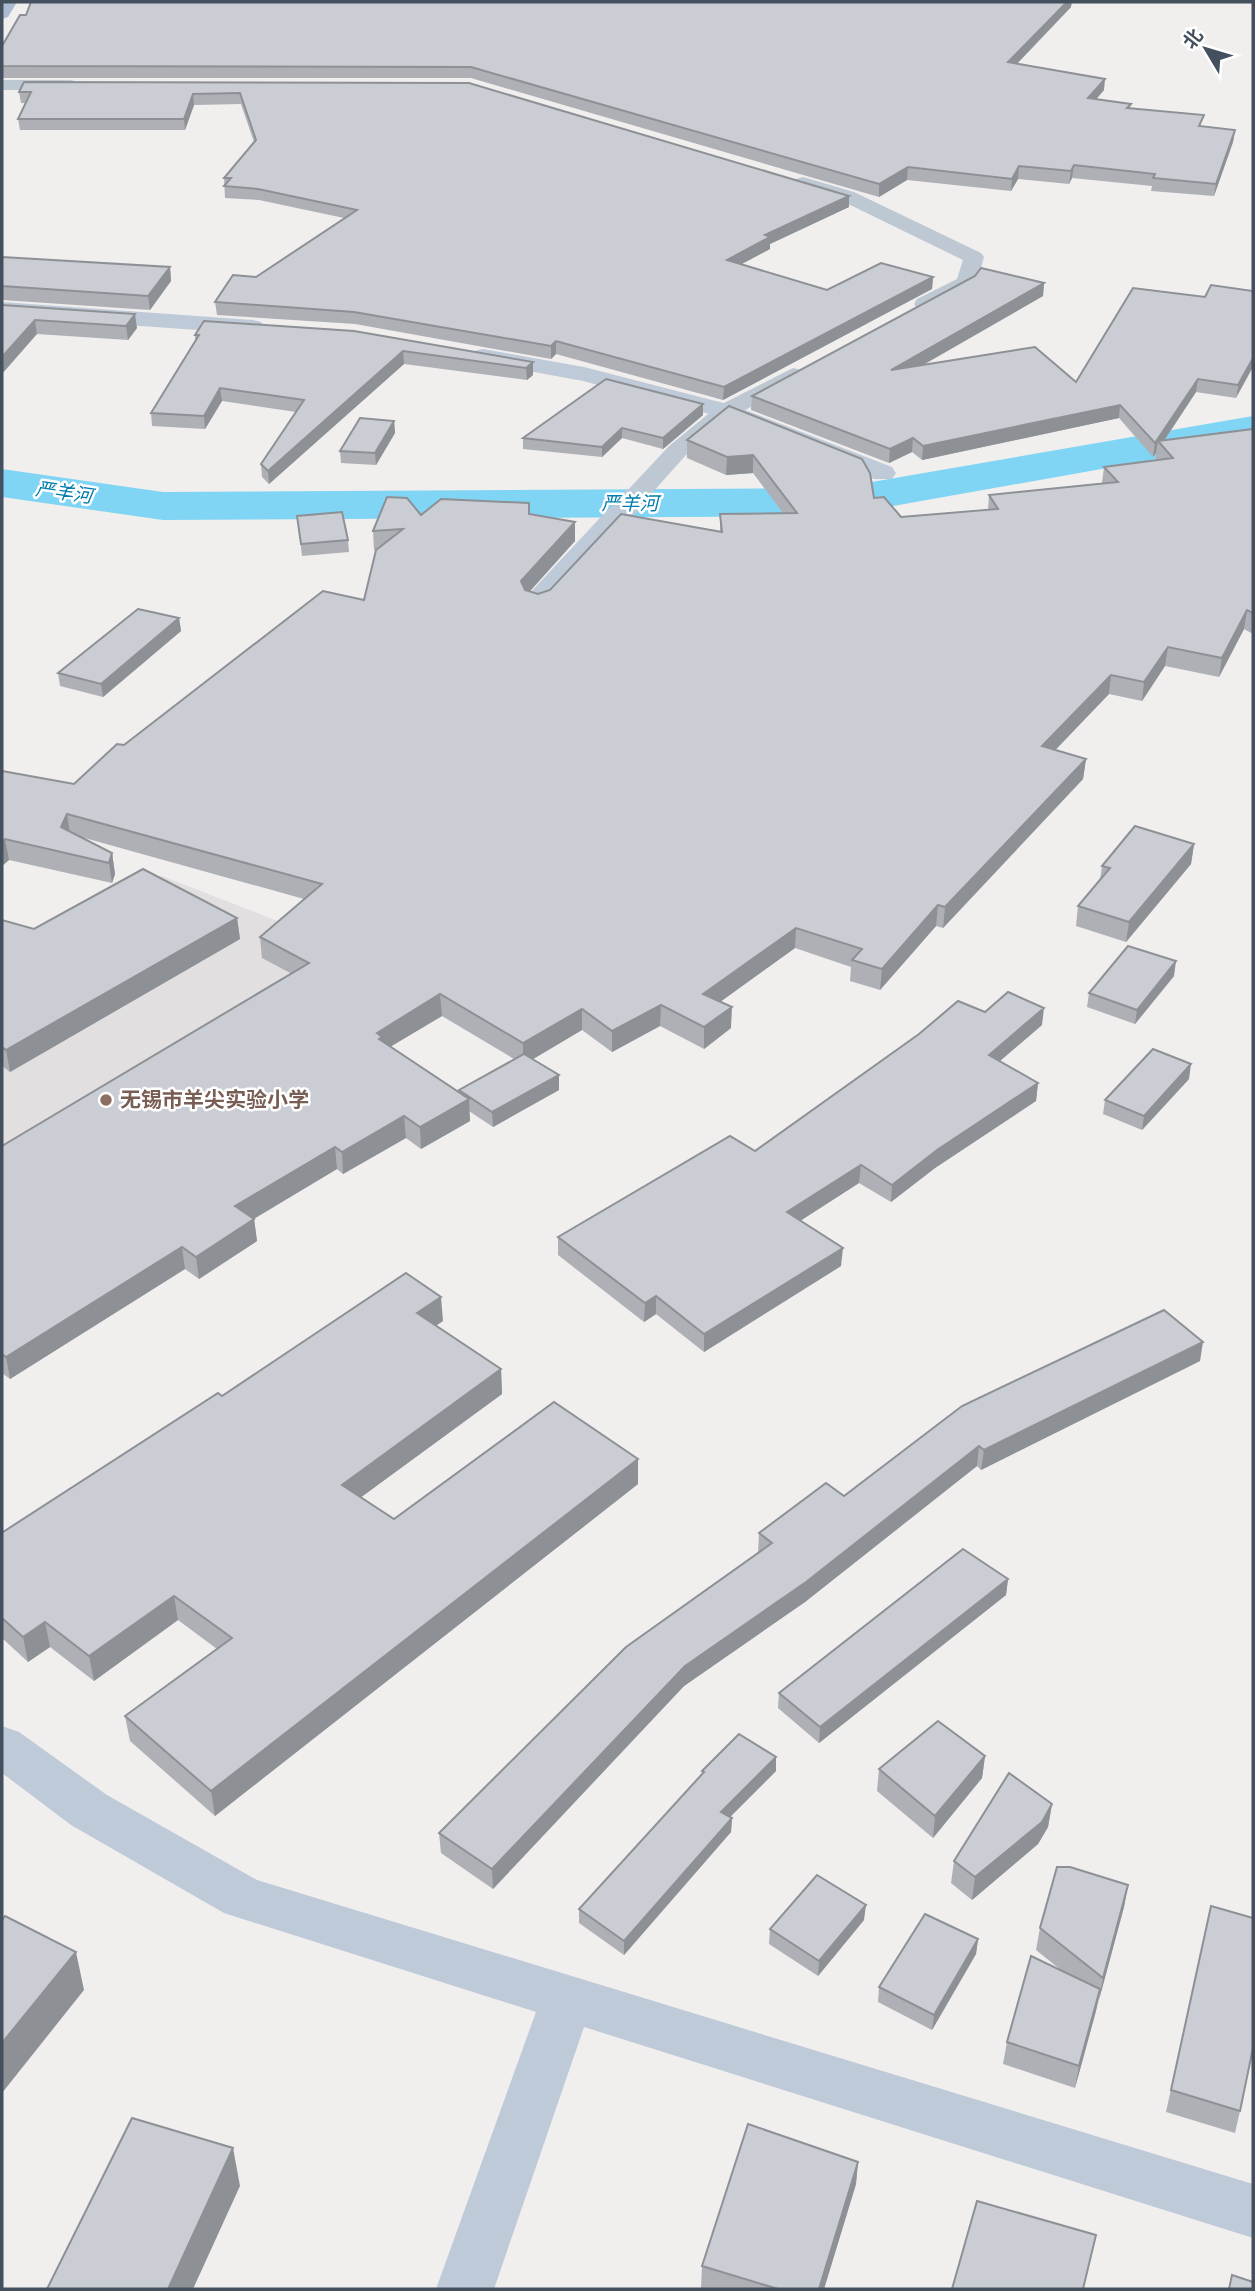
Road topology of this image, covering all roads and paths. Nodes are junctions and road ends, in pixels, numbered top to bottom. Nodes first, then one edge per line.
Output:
1 (8, 2) edge
2 (2, 13) edge
3 (2, 85) edge
4 (98, 85) edge
5 (782, 177) edge
6 (2, 309) edge
7 (906, 314) edge
8 (273, 328) edge
9 (463, 353) edge
10 (810, 366) edge
11 (726, 411) junction
12 (883, 473) dead end
13 (627, 505) joint
14 (538, 601) edge
15 (2, 1746) edge
16 (568, 1997) junction
17 (1253, 2211) edge
18 (465, 2289) edge

1 - 2 main road
3 - 4 street
5 - 7 street
6 - 8 street
9 - 11 street
10 - 11 street
11 - 12 street
11 - 13 street
13 - 14 street
15 - 16 street
16 - 17 street
16 - 18 street

